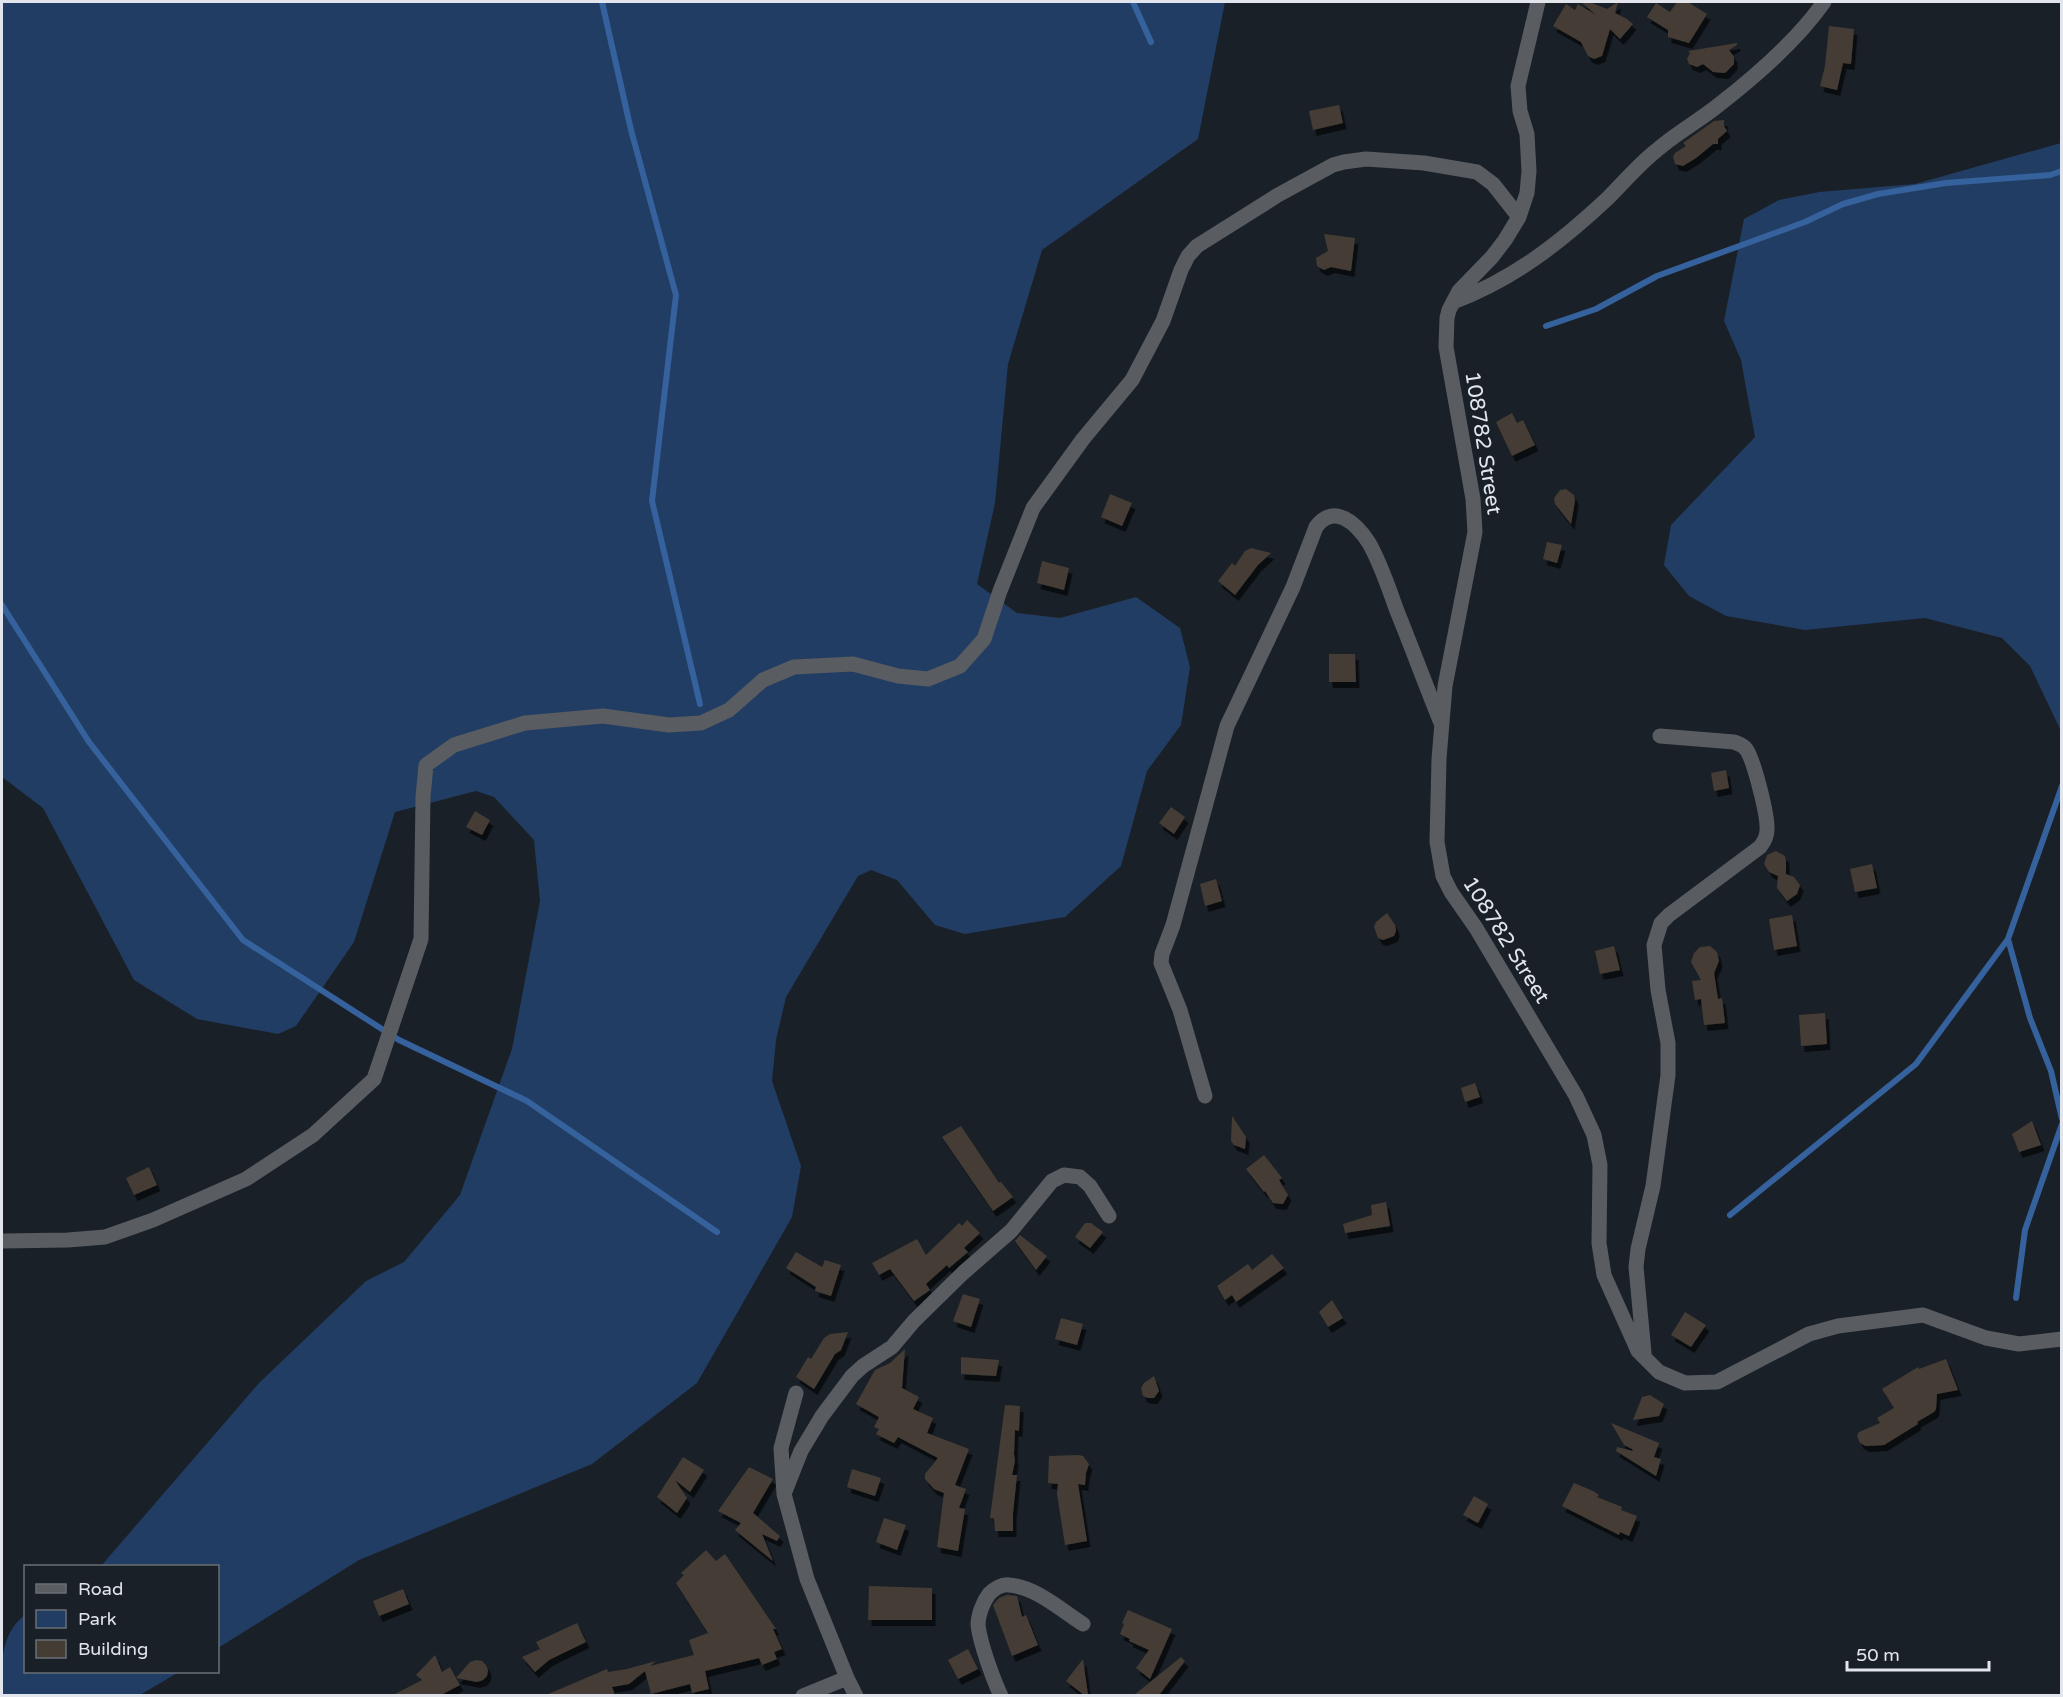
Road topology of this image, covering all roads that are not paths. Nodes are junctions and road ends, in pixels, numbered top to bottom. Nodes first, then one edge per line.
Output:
1 (1538, 2) edge
2 (1824, 2) edge
3 (1519, 217) junction
4 (1453, 302) junction
5 (1442, 726) junction
6 (1660, 736) dead end
7 (1205, 1096) dead end
8 (1109, 1216) dead end
9 (2, 1241) edge
10 (2061, 1339) edge
11 (1644, 1356) junction
12 (796, 1394) dead end
13 (784, 1494) junction
14 (1083, 1624) dead end
15 (847, 1678) junction
16 (802, 1695) edge
17 (856, 1695) edge
18 (1001, 1695) edge

1 - 3 street, 108782 Street
2 - 4 street
3 - 4 street, 108782 Street
3 - 9 street
4 - 5 street, 108782 Street
5 - 7 street
5 - 11 street, 108782 Street
6 - 11 street
8 - 13 street
10 - 11 street, 108782 Street
12 - 13 street
13 - 15 street
14 - 18 street
15 - 16 street
15 - 17 street

